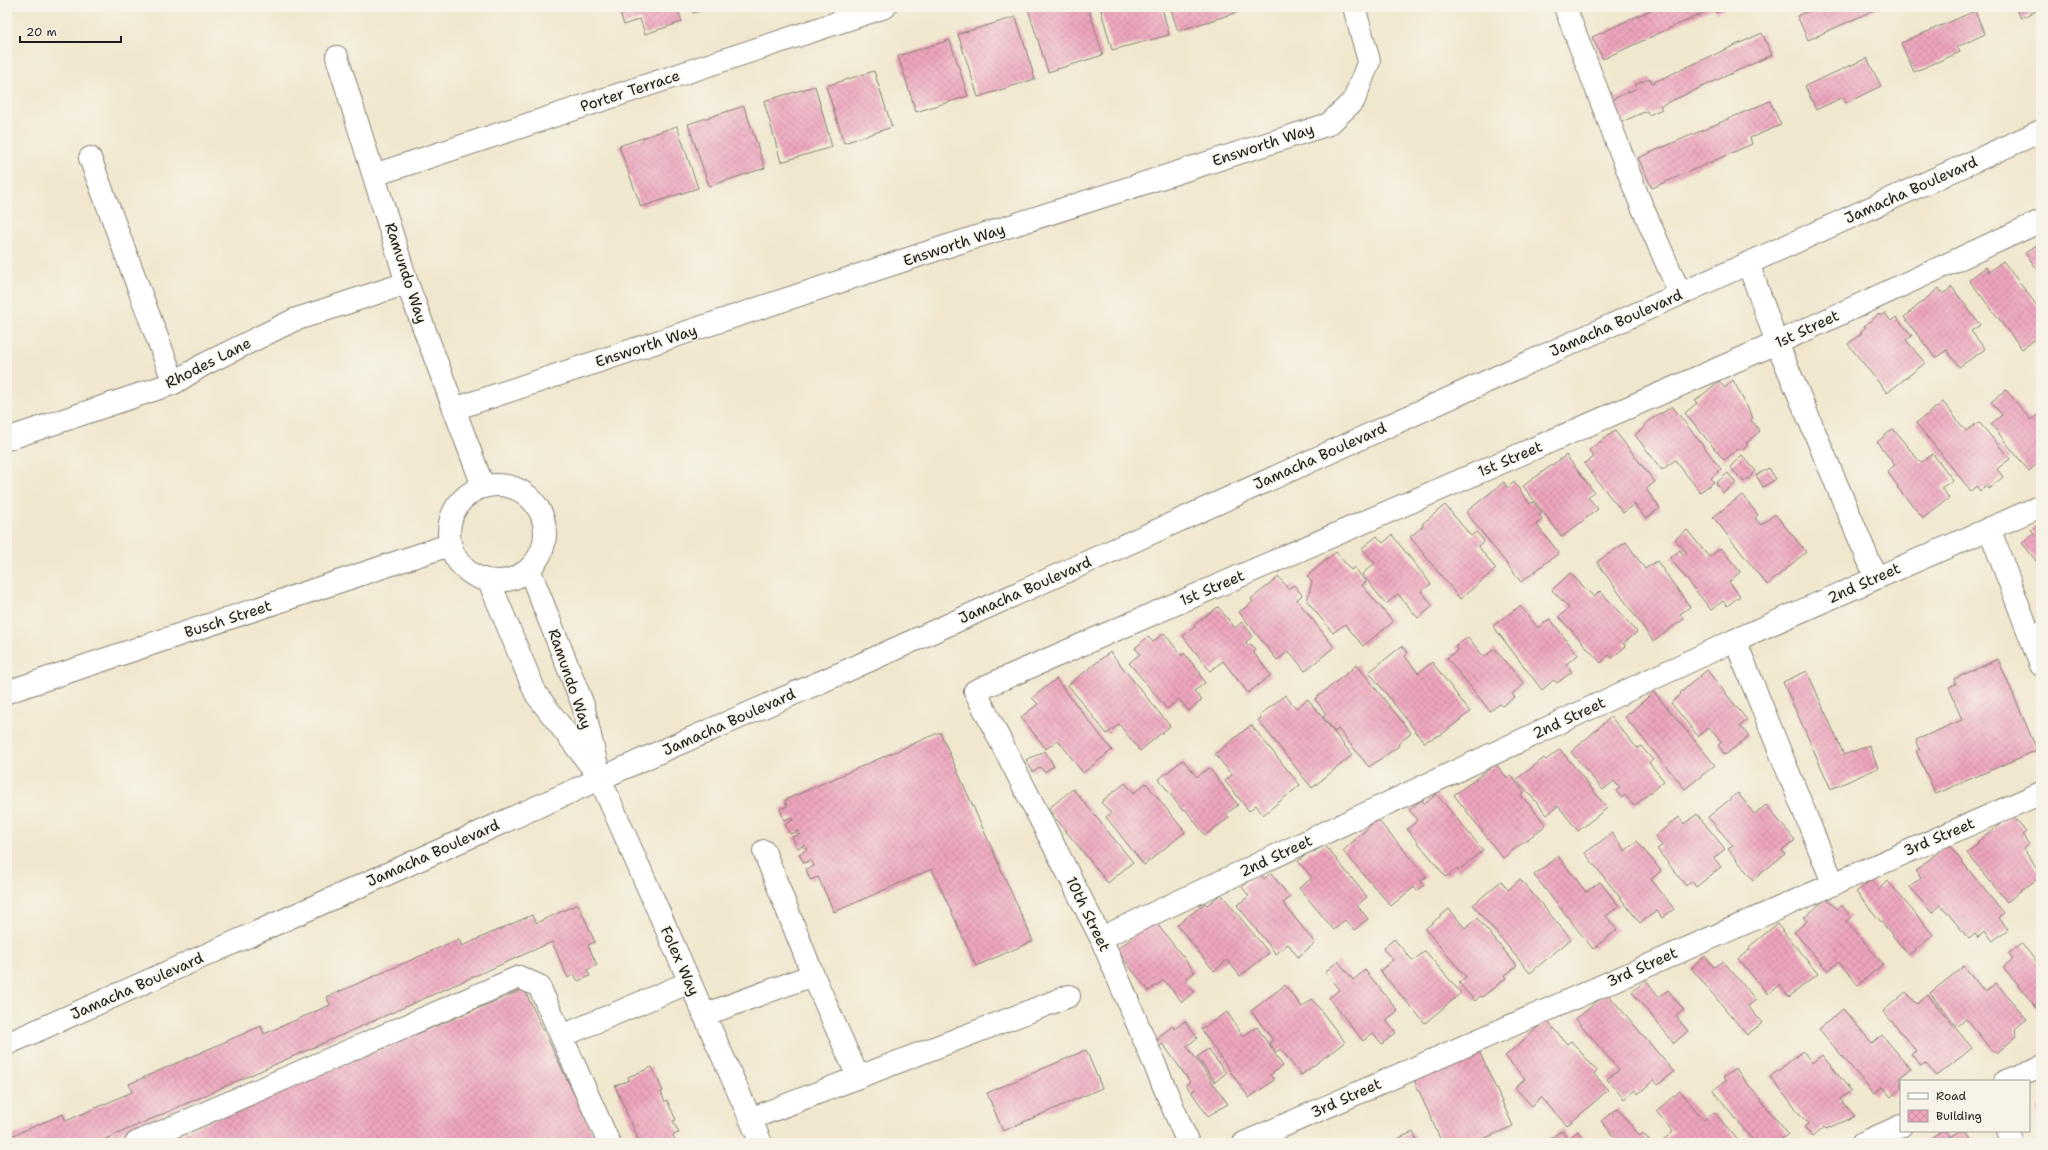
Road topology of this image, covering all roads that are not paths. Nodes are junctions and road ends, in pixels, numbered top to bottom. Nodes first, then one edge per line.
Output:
1 (885, 7) edge
2 (1354, 7) edge
3 (1565, 7) edge
4 (337, 57) dead end
5 (2041, 131) edge
6 (90, 158) dead end
7 (374, 174) junction
8 (2041, 221) edge
9 (1748, 263) junction
10 (407, 283) junction
11 (1680, 294) junction
12 (1777, 343) junction
13 (174, 383) junction
14 (454, 409) junction
15 (7, 439) edge
16 (483, 486) junction
17 (2041, 506) edge
18 (1989, 528) junction
19 (450, 545) junction
20 (529, 569) junction
21 (1876, 578) junction
22 (489, 581) junction
23 (1735, 640) junction
24 (2041, 665) edge
25 (975, 691) joint
26 (7, 692) edge
27 (600, 778) junction
28 (2041, 793) edge
29 (764, 851) dead end
30 (1833, 883) junction
31 (1101, 938) junction
32 (813, 975) junction
33 (690, 982) junction
34 (1069, 996) dead end
35 (704, 1015) junction
36 (562, 1036) junction
37 (7, 1044) edge
38 (2041, 1067) edge
39 (858, 1077) junction
40 (2008, 1080) edge
41 (750, 1119) junction
42 (1900, 1126) edge
43 (2008, 1132) edge
44 (136, 1143) edge
45 (609, 1143) edge
46 (761, 1143) edge
47 (1188, 1143) edge
48 (1244, 1143) edge
49 (1863, 1143) edge
50 (2012, 1143) edge

1 - 7 street, Porter Terrace
2 - 14 street, Ensworth Way
3 - 11 street
4 - 7 street, Ramundo Way
5 - 9 street, Jamacha Boulevard
6 - 13 street
7 - 10 street, Ramundo Way
8 - 12 street, 1st Street
9 - 11 street, Jamacha Boulevard
9 - 12 street
10 - 13 street, Rhodes Lane
10 - 14 street, Ramundo Way
11 - 27 street, Jamacha Boulevard
12 - 21 street
12 - 25 street, 1st Street
13 - 15 street, Rhodes Lane
14 - 16 street, Ramundo Way
16 - 19 street
16 - 20 street
17 - 18 street, 2nd Street
18 - 21 street, 2nd Street
18 - 24 street
19 - 22 street
19 - 26 street, Busch Street
20 - 22 street
20 - 27 street, Ramundo Way
21 - 23 street, 2nd Street
22 - 27 street, Ramundo Way
23 - 30 street
23 - 31 street, 2nd Street
25 - 31 street, 10th Street
27 - 33 street, Folex Way
27 - 37 street, Jamacha Boulevard
28 - 30 street, 3rd Street
29 - 32 street
30 - 48 street, 3rd Street
31 - 47 street, 10th Street
32 - 35 street
32 - 39 street
33 - 35 street, Folex Way
33 - 36 street
34 - 39 street
35 - 41 street, Folex Way
36 - 44 street
36 - 45 street
38 - 40 street
39 - 41 street
41 - 46 street, Folex Way
42 - 49 street
43 - 50 street

